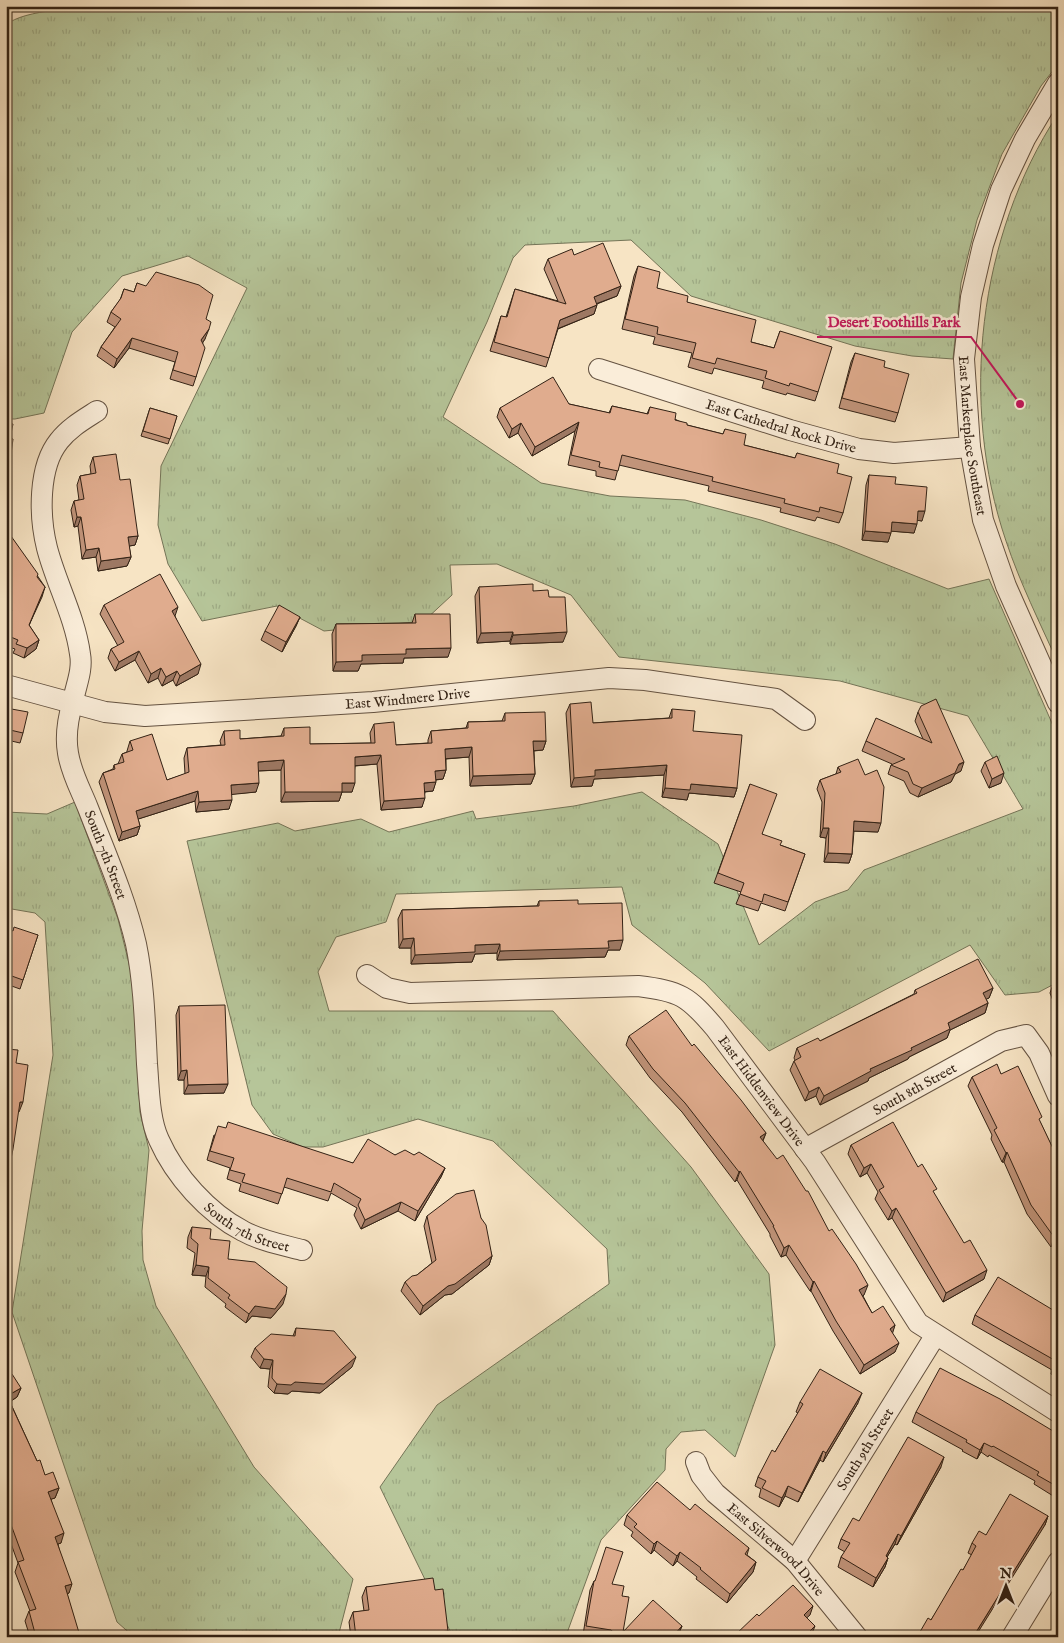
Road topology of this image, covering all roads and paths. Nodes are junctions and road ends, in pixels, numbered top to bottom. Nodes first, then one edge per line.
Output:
1 (1058, 83) edge
2 (599, 369) dead end
3 (96, 411) dead end
4 (970, 448) junction
5 (6, 685) edge
6 (72, 702) junction
7 (1058, 703) edge
8 (806, 720) dead end
9 (367, 975) dead end
10 (1058, 1096) edge
11 (805, 1149) junction
12 (302, 1250) dead end
13 (936, 1336) junction
14 (1058, 1412) edge
15 (696, 1462) dead end
16 (795, 1561) junction
17 (1058, 1562) edge
18 (856, 1636) edge
19 (1012, 1637) edge

1 - 4 street, East Marketplace Southeast
2 - 4 street, East Cathedral Rock Drive
3 - 6 street, South 7th Street
4 - 7 street, East Marketplace Southeast
5 - 6 street, East Windmere Drive
6 - 8 street, East Windmere Drive
6 - 12 street, South 7th Street
9 - 11 street, East Hiddenview Drive
10 - 11 street, South 8th Street
11 - 13 street, East Hiddenview Drive
13 - 14 street, East Hiddenview Drive
13 - 16 street, South 9th Street
15 - 16 street, East Silverwood Drive
16 - 18 street, East Silverwood Drive
17 - 19 street

